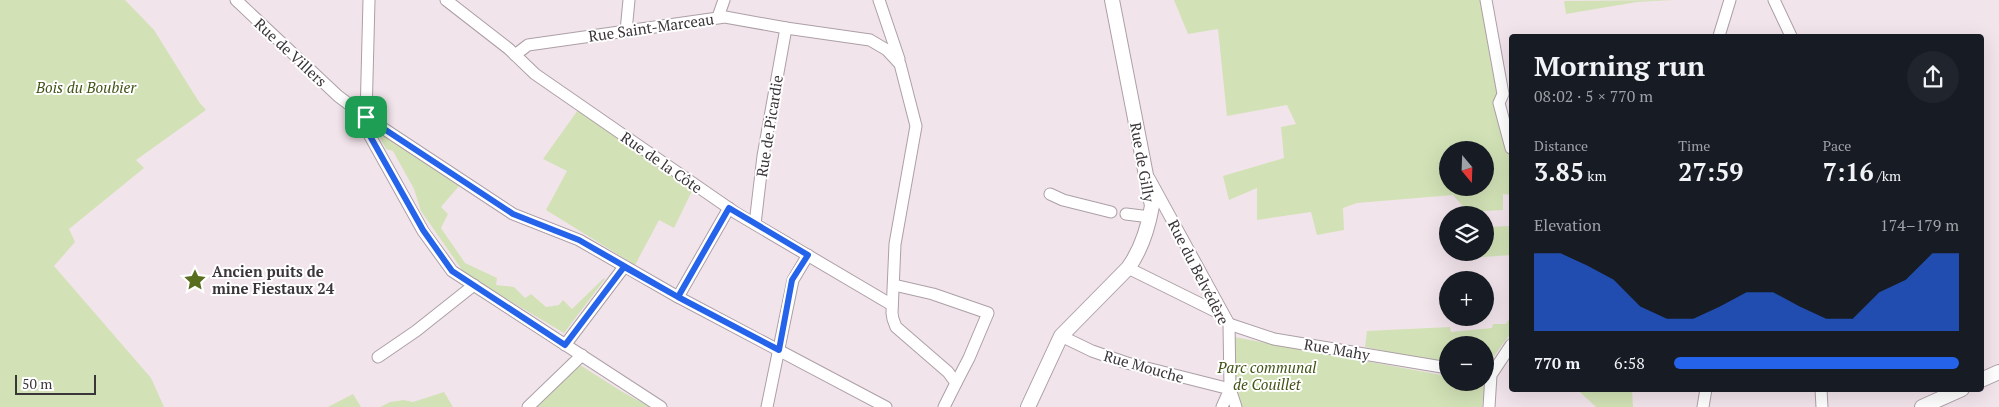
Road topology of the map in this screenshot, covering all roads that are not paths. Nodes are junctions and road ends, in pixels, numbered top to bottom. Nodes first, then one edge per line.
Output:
1 (236, 0) edge
2 (369, 0) edge
3 (446, 0) edge
4 (629, 0) edge
5 (724, 0) edge
6 (879, 0) edge
7 (1112, 0) edge
8 (1486, 0) edge
9 (1730, 0) edge
10 (1774, 0) edge
11 (718, 18) junction
12 (786, 28) junction
13 (626, 31) junction
14 (1720, 34) edge
15 (1790, 34) edge
16 (515, 55) junction
17 (900, 64) junction
18 (1509, 100) edge
19 (1499, 103) junction
20 (366, 117) junction
21 (1509, 140) edge
22 (1146, 172) junction
23 (1050, 194) dead end
24 (729, 208) junction
25 (1111, 212) dead end
26 (1126, 214) dead end
27 (1150, 217) junction
28 (755, 224) junction
29 (808, 255) junction
30 (624, 267) junction
31 (1128, 268) junction
32 (894, 285) junction
33 (474, 286) junction
34 (678, 297) junction
35 (892, 305) junction
36 (1226, 319) junction
37 (1061, 336) junction
38 (565, 345) junction
39 (1509, 348) edge
40 (779, 350) junction
41 (582, 355) junction
42 (378, 357) dead end
43 (1439, 366) edge
44 (1494, 366) edge
45 (1999, 372) edge
46 (1984, 379) edge
47 (956, 383) junction
48 (1230, 389) junction
49 (1489, 391) edge
50 (1706, 392) edge
51 (1821, 392) edge
52 (1955, 392) edge
53 (528, 407) edge
54 (661, 407) edge
55 (768, 407) edge
56 (886, 407) edge
57 (944, 407) edge
58 (1028, 407) edge
59 (1222, 407) edge
60 (1236, 407) edge
61 (1489, 407) edge
62 (1703, 407) edge
63 (1822, 407) edge
64 (1922, 407) edge

1 - 20 street, Rue de Villers
2 - 20 street
3 - 16 street, Rue de la Côte
4 - 13 street
5 - 11 street
6 - 17 street
7 - 22 main road, Rue de Gilly
8 - 19 street
9 - 14 street
10 - 15 street
11 - 12 street, Rue Saint-Marceau
11 - 13 street, Rue Saint-Marceau
12 - 17 street, Rue Saint-Marceau
12 - 28 street, Rue de Picardie
13 - 16 street, Rue Saint-Marceau
16 - 24 street, Rue de la Côte
17 - 32 street
18 - 19 street
19 - 21 street
20 - 30 street, Rue de Villers
20 - 33 street
22 - 27 main road, Rue de Gilly
22 - 36 street, Rue du Belvédère
23 - 25 street
24 - 28 street, Rue de la Côte
24 - 34 street
26 - 27 street
27 - 31 main road, Rue de Gilly
28 - 29 street, Rue de la Côte
29 - 35 street, Rue de la Côte
29 - 40 street
30 - 34 street, Rue de Villers
30 - 38 street
31 - 36 street, Rue Mahy
31 - 37 main road, Rue de Gilly
32 - 35 street
32 - 47 street
33 - 38 street
33 - 42 street
34 - 40 street, Rue de Villers
35 - 47 street
36 - 43 street, Rue Mahy
36 - 48 street, Rue du Belvédère
37 - 48 street, Rue Mouche
37 - 58 main road, Rue de Gilly
38 - 41 street
39 - 44 street
40 - 55 street
40 - 56 street, Rue de Villers
41 - 53 street
41 - 54 street
45 - 46 main road
47 - 57 street
48 - 59 street
48 - 60 street, Rue du Belvédère
49 - 61 street
50 - 62 street
51 - 63 street
52 - 64 main road

